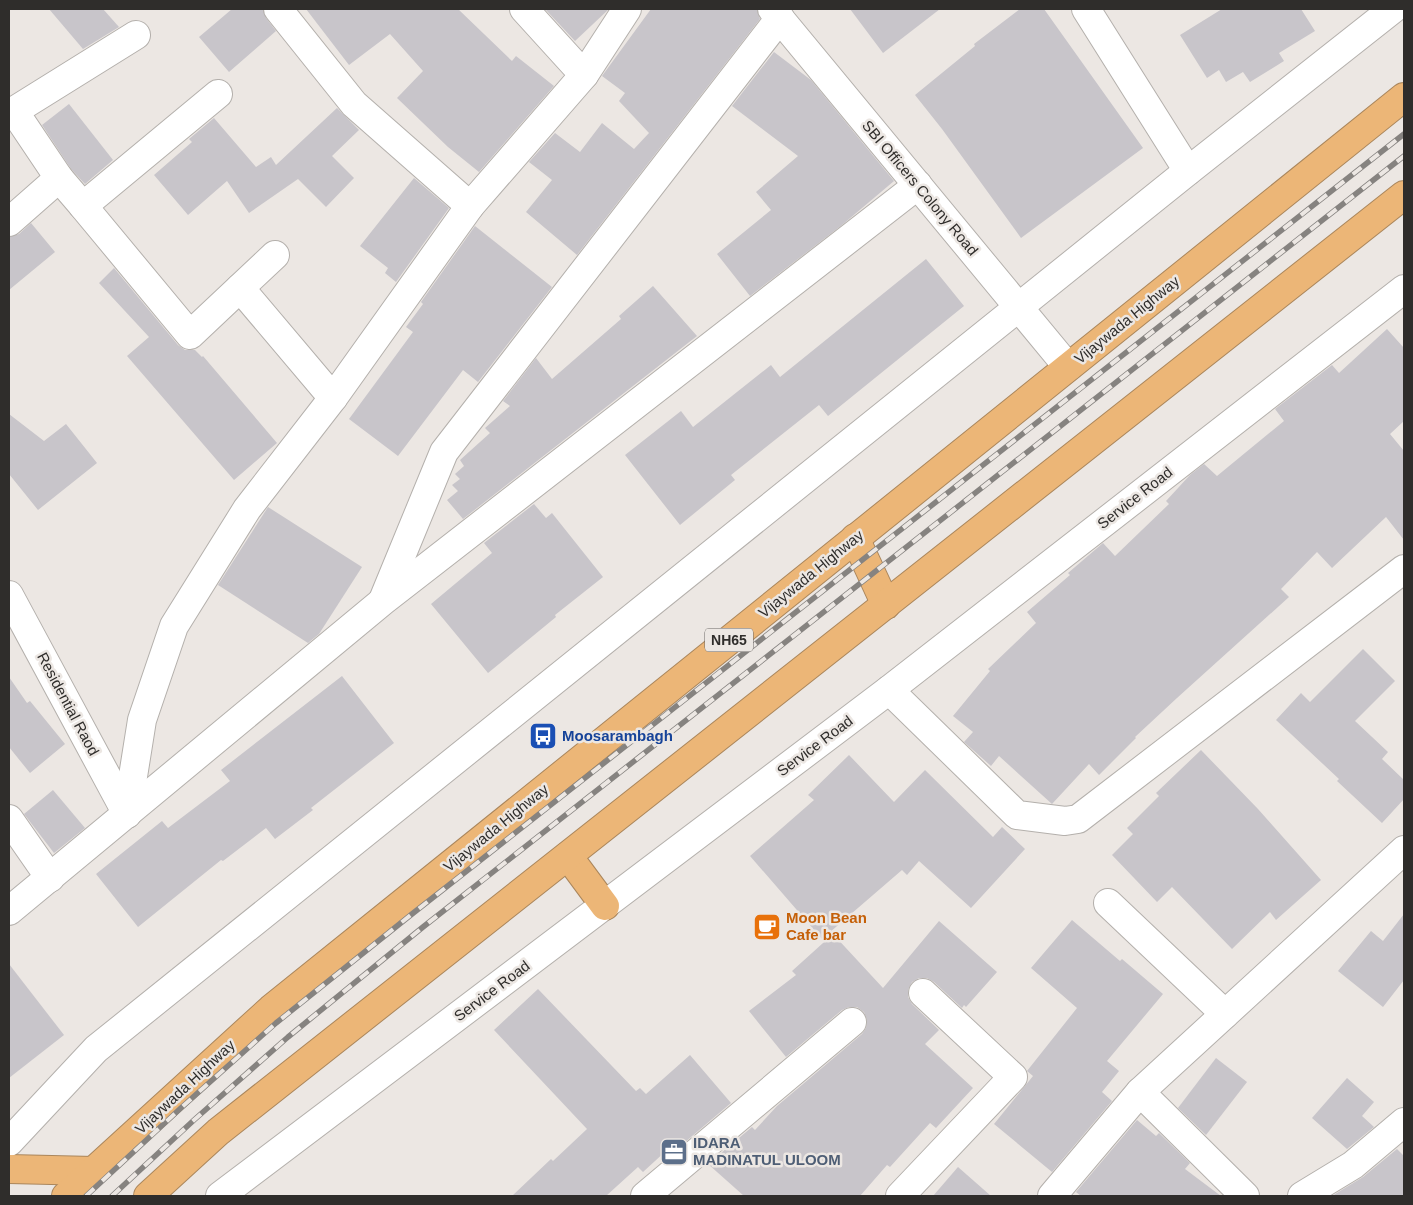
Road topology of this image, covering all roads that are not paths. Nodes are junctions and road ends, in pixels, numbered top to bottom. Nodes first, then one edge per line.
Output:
1 (278, 9) edge
2 (524, 9) edge
3 (627, 9) edge
4 (1086, 9) edge
5 (1393, 9) edge
6 (776, 13) edge
7 (136, 35) dead end
8 (584, 75) junction
9 (218, 94) dead end
10 (1404, 96) edge
11 (1188, 171) junction
12 (59, 178) junction
13 (918, 185) junction
14 (1404, 195) edge
15 (83, 206) junction
16 (470, 206) junction
17 (9, 222) edge
18 (275, 255) dead end
19 (240, 288) junction
20 (1404, 289) edge
21 (1018, 307) junction
22 (1068, 368) junction
23 (333, 398) junction
24 (855, 538) junction
25 (1404, 569) edge
26 (9, 594) edge
27 (383, 601) junction
28 (886, 605) junction
29 (889, 690) junction
30 (127, 814) junction
31 (9, 819) edge
32 (1404, 850) edge
33 (568, 856) junction
34 (50, 878) junction
35 (1108, 903) dead end
36 (604, 906) junction
37 (9, 911) edge
38 (923, 993) dead end
39 (1225, 1014) junction
40 (852, 1022) dead end
41 (1140, 1092) junction
42 (1404, 1122) edge
43 (9, 1142) edge
44 (9, 1169) edge
45 (94, 1172) junction
46 (66, 1196) edge
47 (148, 1196) edge
48 (220, 1196) edge
49 (644, 1196) edge
50 (900, 1196) edge
51 (1052, 1196) edge
52 (1246, 1196) edge
53 (1302, 1196) edge

1 - 16 street
2 - 8 street
3 - 8 street
4 - 11 street
5 - 11 street
6 - 13 street, SBI Officers Colony Road
6 - 27 street
7 - 12 street
8 - 16 street
9 - 15 street
10 - 22 highway, Vijaywada Highway / NH65
11 - 21 street
12 - 15 street
12 - 17 street
13 - 21 street, SBI Officers Colony Road
13 - 27 street
14 - 28 highway
15 - 19 street
16 - 23 street
18 - 19 street
19 - 23 street
20 - 29 street, Service Road
21 - 22 street, SBI Officers Colony Road
21 - 43 street
22 - 24 highway, Vijaywada Highway / NH65
23 - 30 street
24 - 28 highway
24 - 45 highway, Vijaywada Highway / NH65
25 - 29 street
26 - 30 street, Residential Raod
27 - 30 street
28 - 33 highway
29 - 36 street, Service Road
30 - 34 street
31 - 34 street
32 - 39 street
33 - 36 highway
33 - 47 highway
34 - 37 street
35 - 39 street
36 - 48 street, Service Road
38 - 50 street
39 - 41 street
40 - 49 street
41 - 51 street
41 - 52 street
42 - 53 street
44 - 45 highway
45 - 46 highway, Vijaywada Highway / NH65

